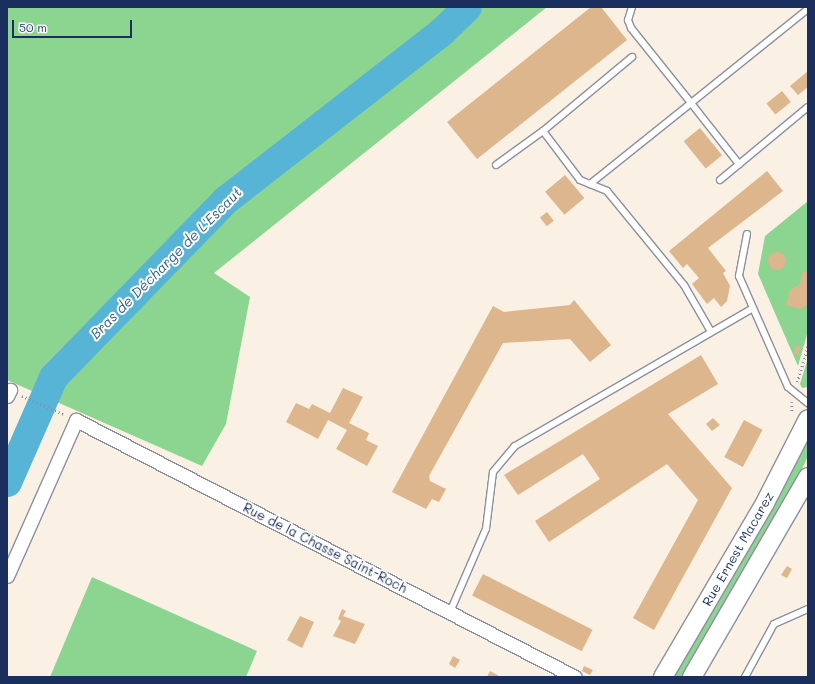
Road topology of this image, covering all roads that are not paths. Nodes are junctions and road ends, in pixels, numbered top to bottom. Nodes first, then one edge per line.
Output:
1 (632, 7) edge
2 (808, 9) edge
3 (632, 57) dead end
4 (691, 103) junction
5 (808, 107) edge
6 (543, 130) junction
7 (739, 164) junction
8 (496, 165) dead end
9 (720, 180) dead end
10 (590, 184) junction
11 (748, 234) dead end
12 (753, 308) junction
13 (710, 330) junction
14 (808, 403) edge
15 (808, 418) edge
16 (808, 477) edge
17 (7, 576) edge
18 (808, 609) edge
19 (450, 612) junction
20 (574, 677) edge
21 (663, 677) edge
22 (692, 677) edge
23 (745, 677) edge

1 - 4 lane
2 - 4 lane
3 - 6 lane
4 - 7 lane
4 - 10 lane
5 - 7 lane
6 - 8 lane
6 - 10 lane
7 - 9 lane
10 - 13 lane
11 - 12 lane
12 - 13 lane
12 - 14 lane
13 - 19 lane
15 - 21 main road, Rue Ernest Macarez
16 - 22 main road, Rue Ernest Macarez
17 - 19 street, Rue de la Chasse Saint-Roch
18 - 23 lane
19 - 20 street, Rue de la Chasse Saint-Roch

